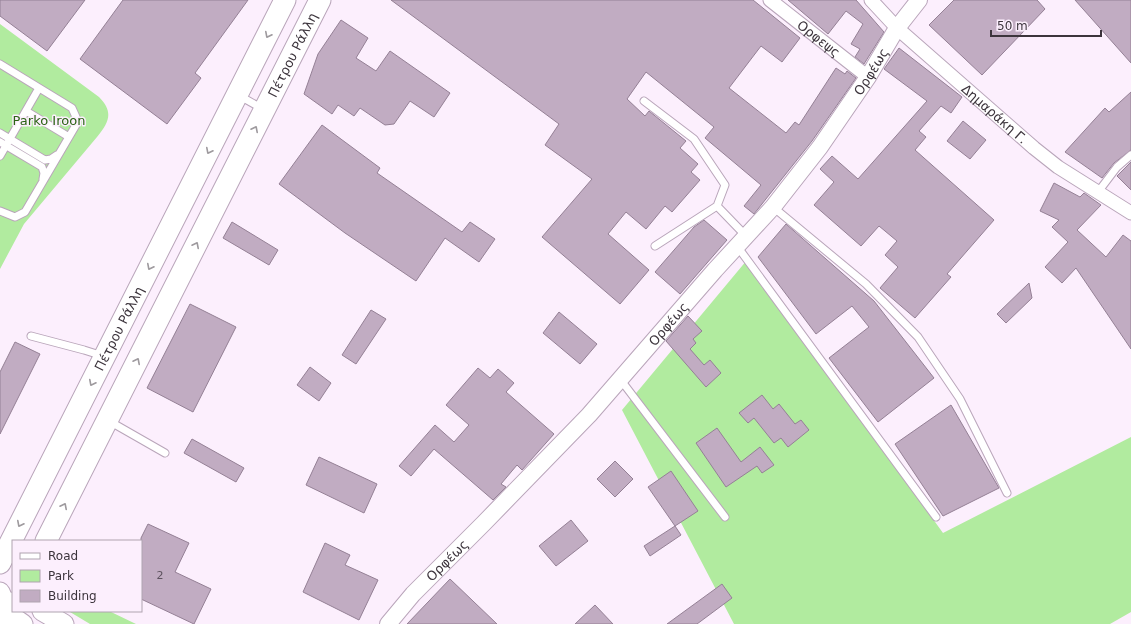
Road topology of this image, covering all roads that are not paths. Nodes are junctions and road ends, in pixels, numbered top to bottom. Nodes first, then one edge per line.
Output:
1 (286, 0) edge
2 (320, 0) edge
3 (770, 0) edge
4 (871, 0) edge
5 (919, 0) edge
6 (897, 28) junction
7 (0, 64) edge
8 (868, 77) junction
9 (39, 88) junction
10 (237, 95) junction
11 (644, 100) dead end
12 (265, 110) junction
13 (26, 111) junction
14 (0, 133) edge
15 (69, 137) junction
16 (5, 142) edge
17 (58, 154) junction
18 (1131, 155) edge
19 (0, 156) edge
20 (42, 183) junction
21 (1098, 192) junction
22 (717, 206) junction
23 (774, 207) junction
24 (0, 211) edge
25 (1131, 213) edge
26 (742, 241) junction
27 (655, 246) dead end
28 (31, 336) dead end
29 (105, 357) junction
30 (620, 379) junction
31 (107, 420) junction
32 (165, 453) dead end
33 (1008, 493) dead end
34 (725, 517) dead end
35 (936, 517) dead end
36 (12, 540) edge
37 (12, 540) edge
38 (47, 540) edge
39 (0, 564) edge
40 (0, 592) edge
41 (44, 612) edge
42 (11, 616) edge
43 (64, 624) edge
44 (388, 624) edge

1 -> 10 main road, Πέτρου Ράλλη
2 - 12 main road, Πέτρου Ράλλη
3 - 8 street, Ορφεψς
4 - 6 street, Δημαράκη Γ.
5 - 6 street, Ορφέως
6 - 8 street, Ορφέως
6 - 21 street, Δημαράκη Γ.
7 - 9 lane
8 - 23 street, Ορφέως
9 - 13 lane
9 - 15 lane
10 - 12 lane, Πέτρου Ράλλη
10 -> 29 main road, Πέτρου Ράλλη
11 - 22 lane
31 -> 12 main road, Πέτρου Ράλλη
13 - 15 lane
13 - 16 lane
14 - 16 lane
15 - 17 lane
16 - 17 lane
16 - 19 lane
16 - 20 lane
17 - 20 lane
18 - 21 lane
20 - 24 lane
21 - 25 street, Δημαράκη Γ.
22 - 26 lane
22 - 27 lane
23 - 26 street, Ορφέως
23 - 33 lane
26 - 30 street, Ορφέως
26 - 35 lane
28 - 29 lane
29 -> 36 main road, Πέτρου Ράλλη
30 - 34 lane
30 - 44 street, Ορφέως
31 - 32 lane
38 -> 31 main road, Πέτρου Ράλλη
37 -> 39 main road, Πέτρου Ράλλη
40 - 42 main road
41 - 43 main road

